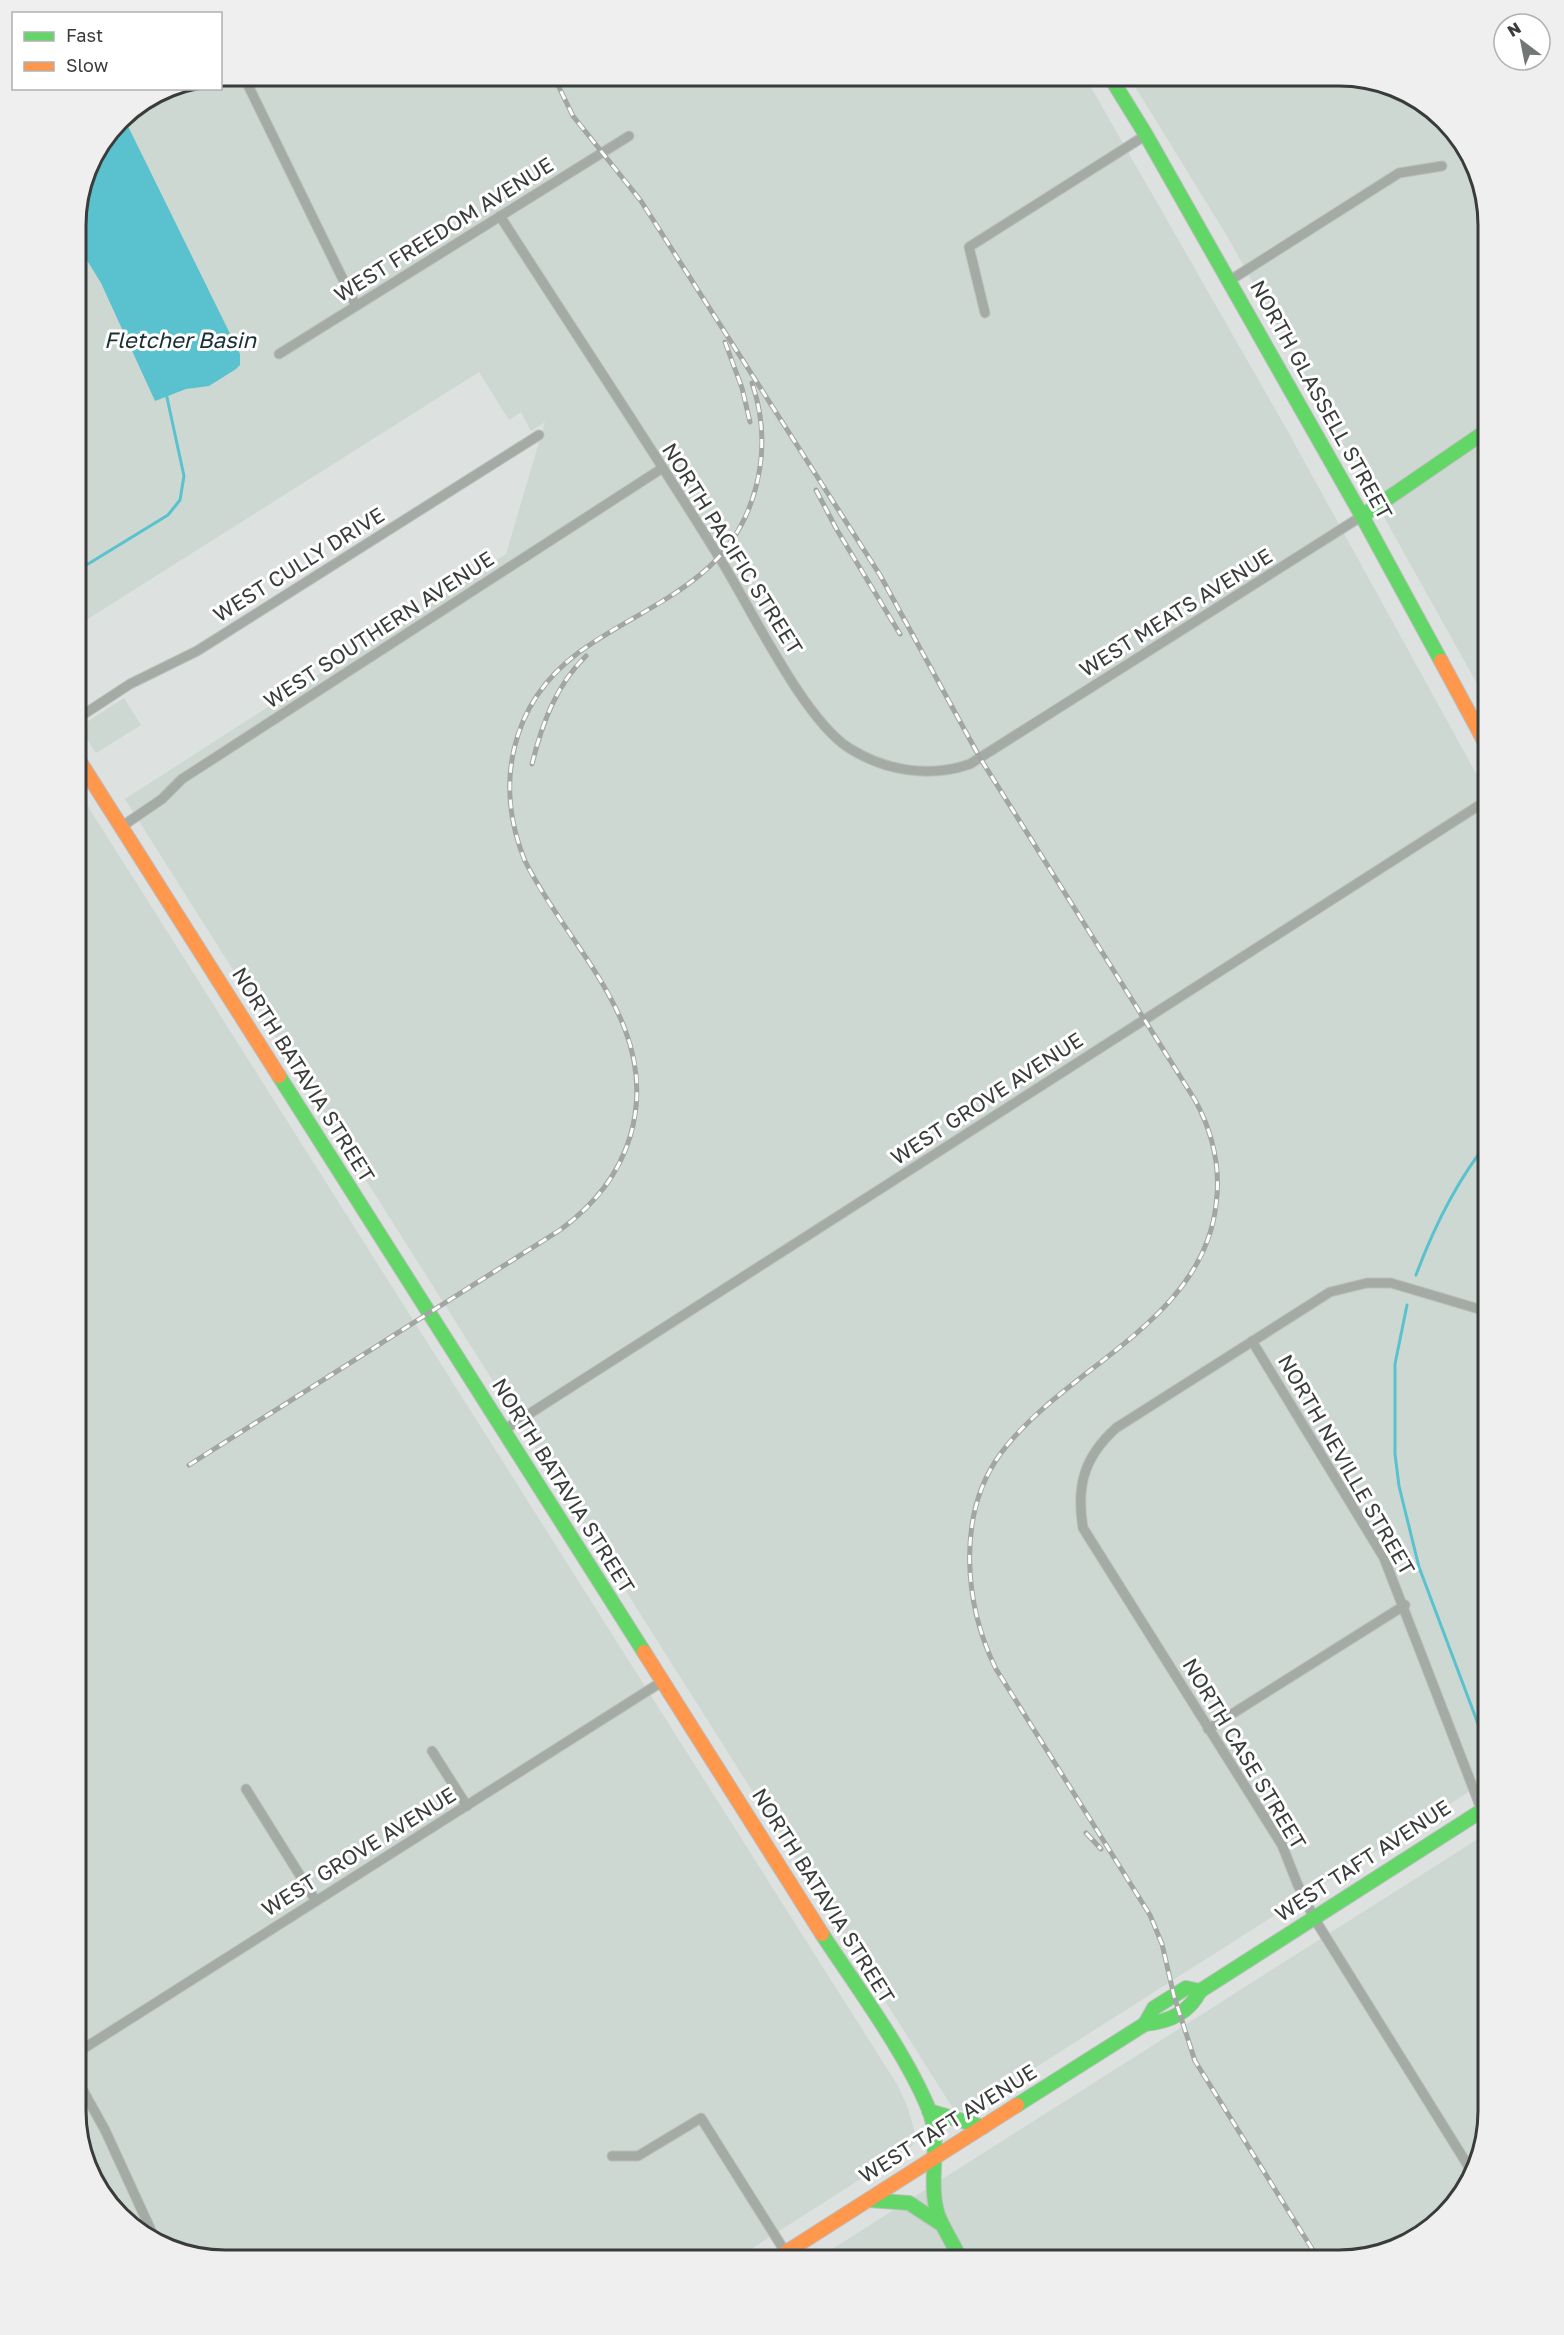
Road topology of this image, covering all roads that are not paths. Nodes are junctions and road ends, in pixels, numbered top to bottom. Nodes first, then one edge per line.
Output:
1 (248, 86) edge
2 (1116, 86) edge
3 (1146, 135) junction
4 (628, 136) dead end
5 (1442, 165) dead end
6 (500, 216) junction
7 (1229, 280) junction
8 (356, 306) junction
9 (985, 313) dead end
10 (279, 354) dead end
11 (539, 435) dead end
12 (1478, 437) edge
13 (661, 469) junction
14 (1362, 516) junction
15 (86, 713) edge
16 (1478, 730) edge
17 (1009, 740) joint
18 (86, 771) edge
19 (1478, 805) edge
20 (121, 827) junction
21 (1478, 1309) edge
22 (1252, 1341) junction
23 (504, 1430) junction
24 (1405, 1605) junction
25 (663, 1681) junction
26 (1208, 1729) junction
27 (432, 1751) dead end
28 (1478, 1788) edge
29 (246, 1789) dead end
30 (467, 1806) junction
31 (1478, 1813) edge
32 (316, 1901) junction
33 (1314, 1917) junction
34 (86, 2047) edge
35 (86, 2097) edge
36 (929, 2111) junction
37 (983, 2127) junction
38 (612, 2156) dead end
39 (934, 2158) junction
40 (1468, 2165) edge
41 (869, 2200) junction
42 (941, 2224) junction
43 (146, 2225) edge
44 (776, 2249) edge
45 (790, 2250) edge
46 (955, 2250) edge

1 - 8 street
2 - 3 main road, NORTH GLASSELL STREET
3 - 7 main road, NORTH GLASSELL STREET
3 - 9 street
4 - 6 street, WEST FREEDOM AVENUE
5 - 7 street
6 - 8 street, WEST FREEDOM AVENUE
6 - 13 street, NORTH PACIFIC STREET
7 - 14 main road, NORTH GLASSELL STREET
8 - 10 street, WEST FREEDOM AVENUE
11 - 15 street, WEST CULLY DRIVE
12 - 14 main road
13 - 17 street, NORTH PACIFIC STREET
13 - 20 street, WEST SOUTHERN AVENUE
14 - 16 main road, NORTH GLASSELL STREET
14 - 17 street, WEST MEATS AVENUE
18 - 20 main road, NORTH BATAVIA STREET
19 - 23 street, WEST GROVE AVENUE
20 - 23 main road, NORTH BATAVIA STREET
21 - 22 street
22 - 24 street, NORTH NEVILLE STREET
22 - 26 street, NORTH CASE STREET
23 - 25 main road, NORTH BATAVIA STREET
24 - 26 street
24 - 28 street, NORTH NEVILLE STREET
25 - 30 street, WEST GROVE AVENUE
25 - 36 main road, NORTH BATAVIA STREET
26 - 33 street, NORTH CASE STREET
27 - 30 street
29 - 32 street
30 - 32 street, WEST GROVE AVENUE
31 - 33 main road, WEST TAFT AVENUE
32 - 34 street, WEST GROVE AVENUE
33 - 37 main road, WEST TAFT AVENUE
33 - 40 street, NORTH CASE STREET
35 - 43 street
36 - 37 main road
36 - 39 main road, NORTH BATAVIA STREET
37 - 39 main road, WEST TAFT AVENUE
38 - 44 street
39 - 41 main road, WEST TAFT AVENUE
39 - 42 main road, NORTH BATAVIA STREET
41 - 42 main road
41 - 45 main road, WEST TAFT AVENUE
42 - 46 main road, NORTH BATAVIA STREET

